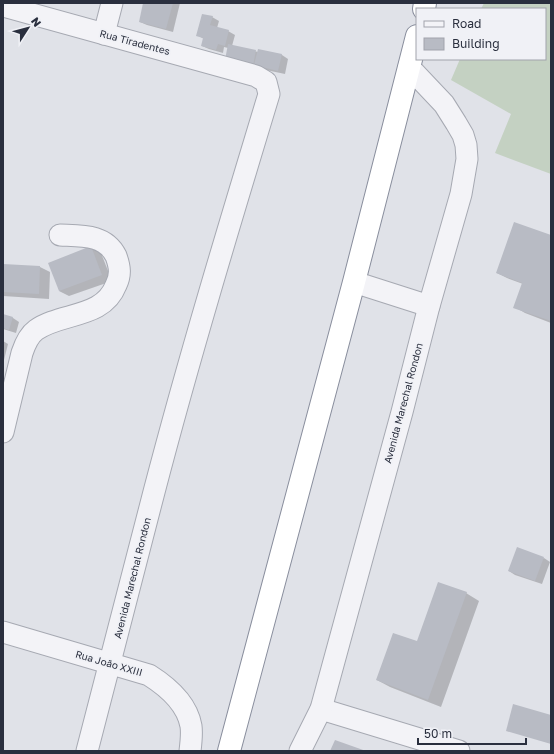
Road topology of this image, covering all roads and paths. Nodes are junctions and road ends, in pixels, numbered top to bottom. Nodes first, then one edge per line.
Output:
1 (112, 3) edge
2 (3, 6) edge
3 (104, 34) junction
4 (416, 40) edge
5 (409, 68) junction
6 (266, 82) joint
7 (60, 235) dead end
8 (354, 282) junction
9 (429, 306) junction
10 (3, 432) edge
11 (3, 632) edge
12 (110, 664) junction
13 (321, 709) junction
14 (86, 751) edge
15 (190, 751) edge
16 (229, 751) edge
17 (300, 751) edge
18 (459, 751) edge

1 - 3 street
2 - 3 street, Rua Tiradentes
3 - 6 street, Rua Tiradentes
4 - 5 highway
5 - 8 highway
5 - 9 street, Avenida Marechal Rondon
6 - 12 street, Avenida Marechal Rondon
7 - 10 street
8 - 9 street
8 - 16 highway
9 - 13 street, Avenida Marechal Rondon
11 - 12 street, Rua João XXIII
12 - 14 street, Avenida Marechal Rondon
12 - 15 street, Rua João XXIII
13 - 17 street, Avenida Marechal Rondon
13 - 18 street

